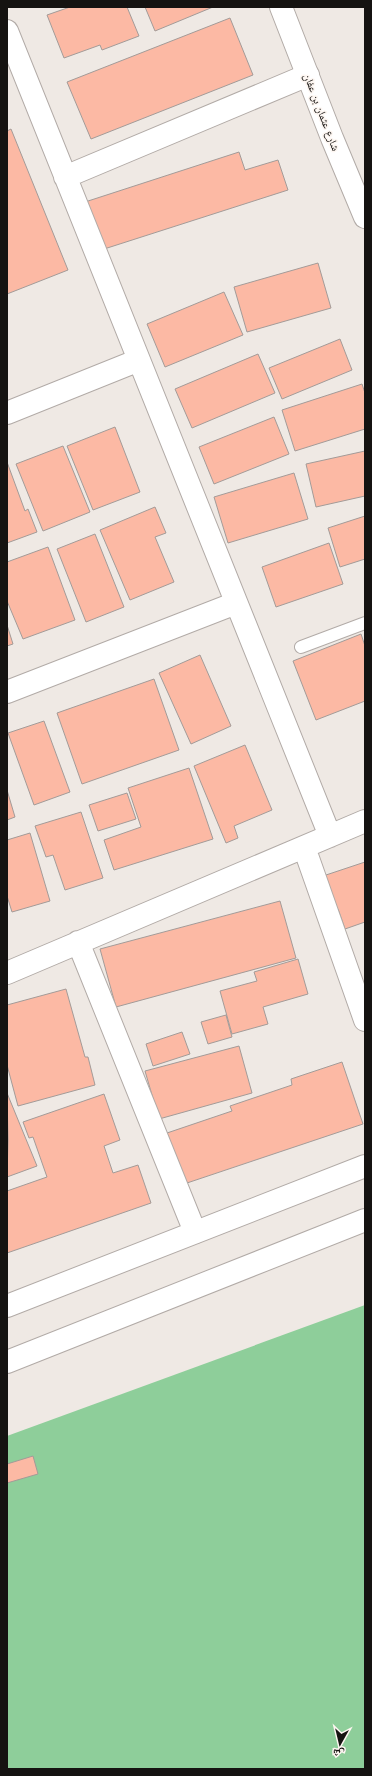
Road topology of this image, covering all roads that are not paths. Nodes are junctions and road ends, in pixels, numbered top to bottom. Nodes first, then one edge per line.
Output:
1 (281, 7) edge
2 (7, 31) edge
3 (308, 75) junction
4 (65, 177) junction
5 (365, 217) edge
6 (139, 360) junction
7 (7, 413) edge
8 (236, 603) junction
9 (365, 623) edge
10 (301, 647) dead end
11 (7, 692) edge
12 (365, 821) edge
13 (330, 836) junction
14 (304, 847) junction
15 (78, 942) junction
16 (7, 973) edge
17 (365, 1020) edge
18 (365, 1166) edge
19 (365, 1220) edge
20 (194, 1232) junction
21 (7, 1306) edge
22 (7, 1362) edge

1 - 3 street, شارع عثمان بن عفان
2 - 4 street
3 - 4 street
3 - 5 street, شارع عثمان بن عفان
4 - 6 street
6 - 7 street
6 - 8 street
8 - 11 street
8 - 13 street
9 - 10 lane
12 - 13 street
13 - 14 street
14 - 15 street
14 - 17 street
15 - 16 street
15 - 20 street
18 - 20 street
19 - 22 street
20 - 21 street

